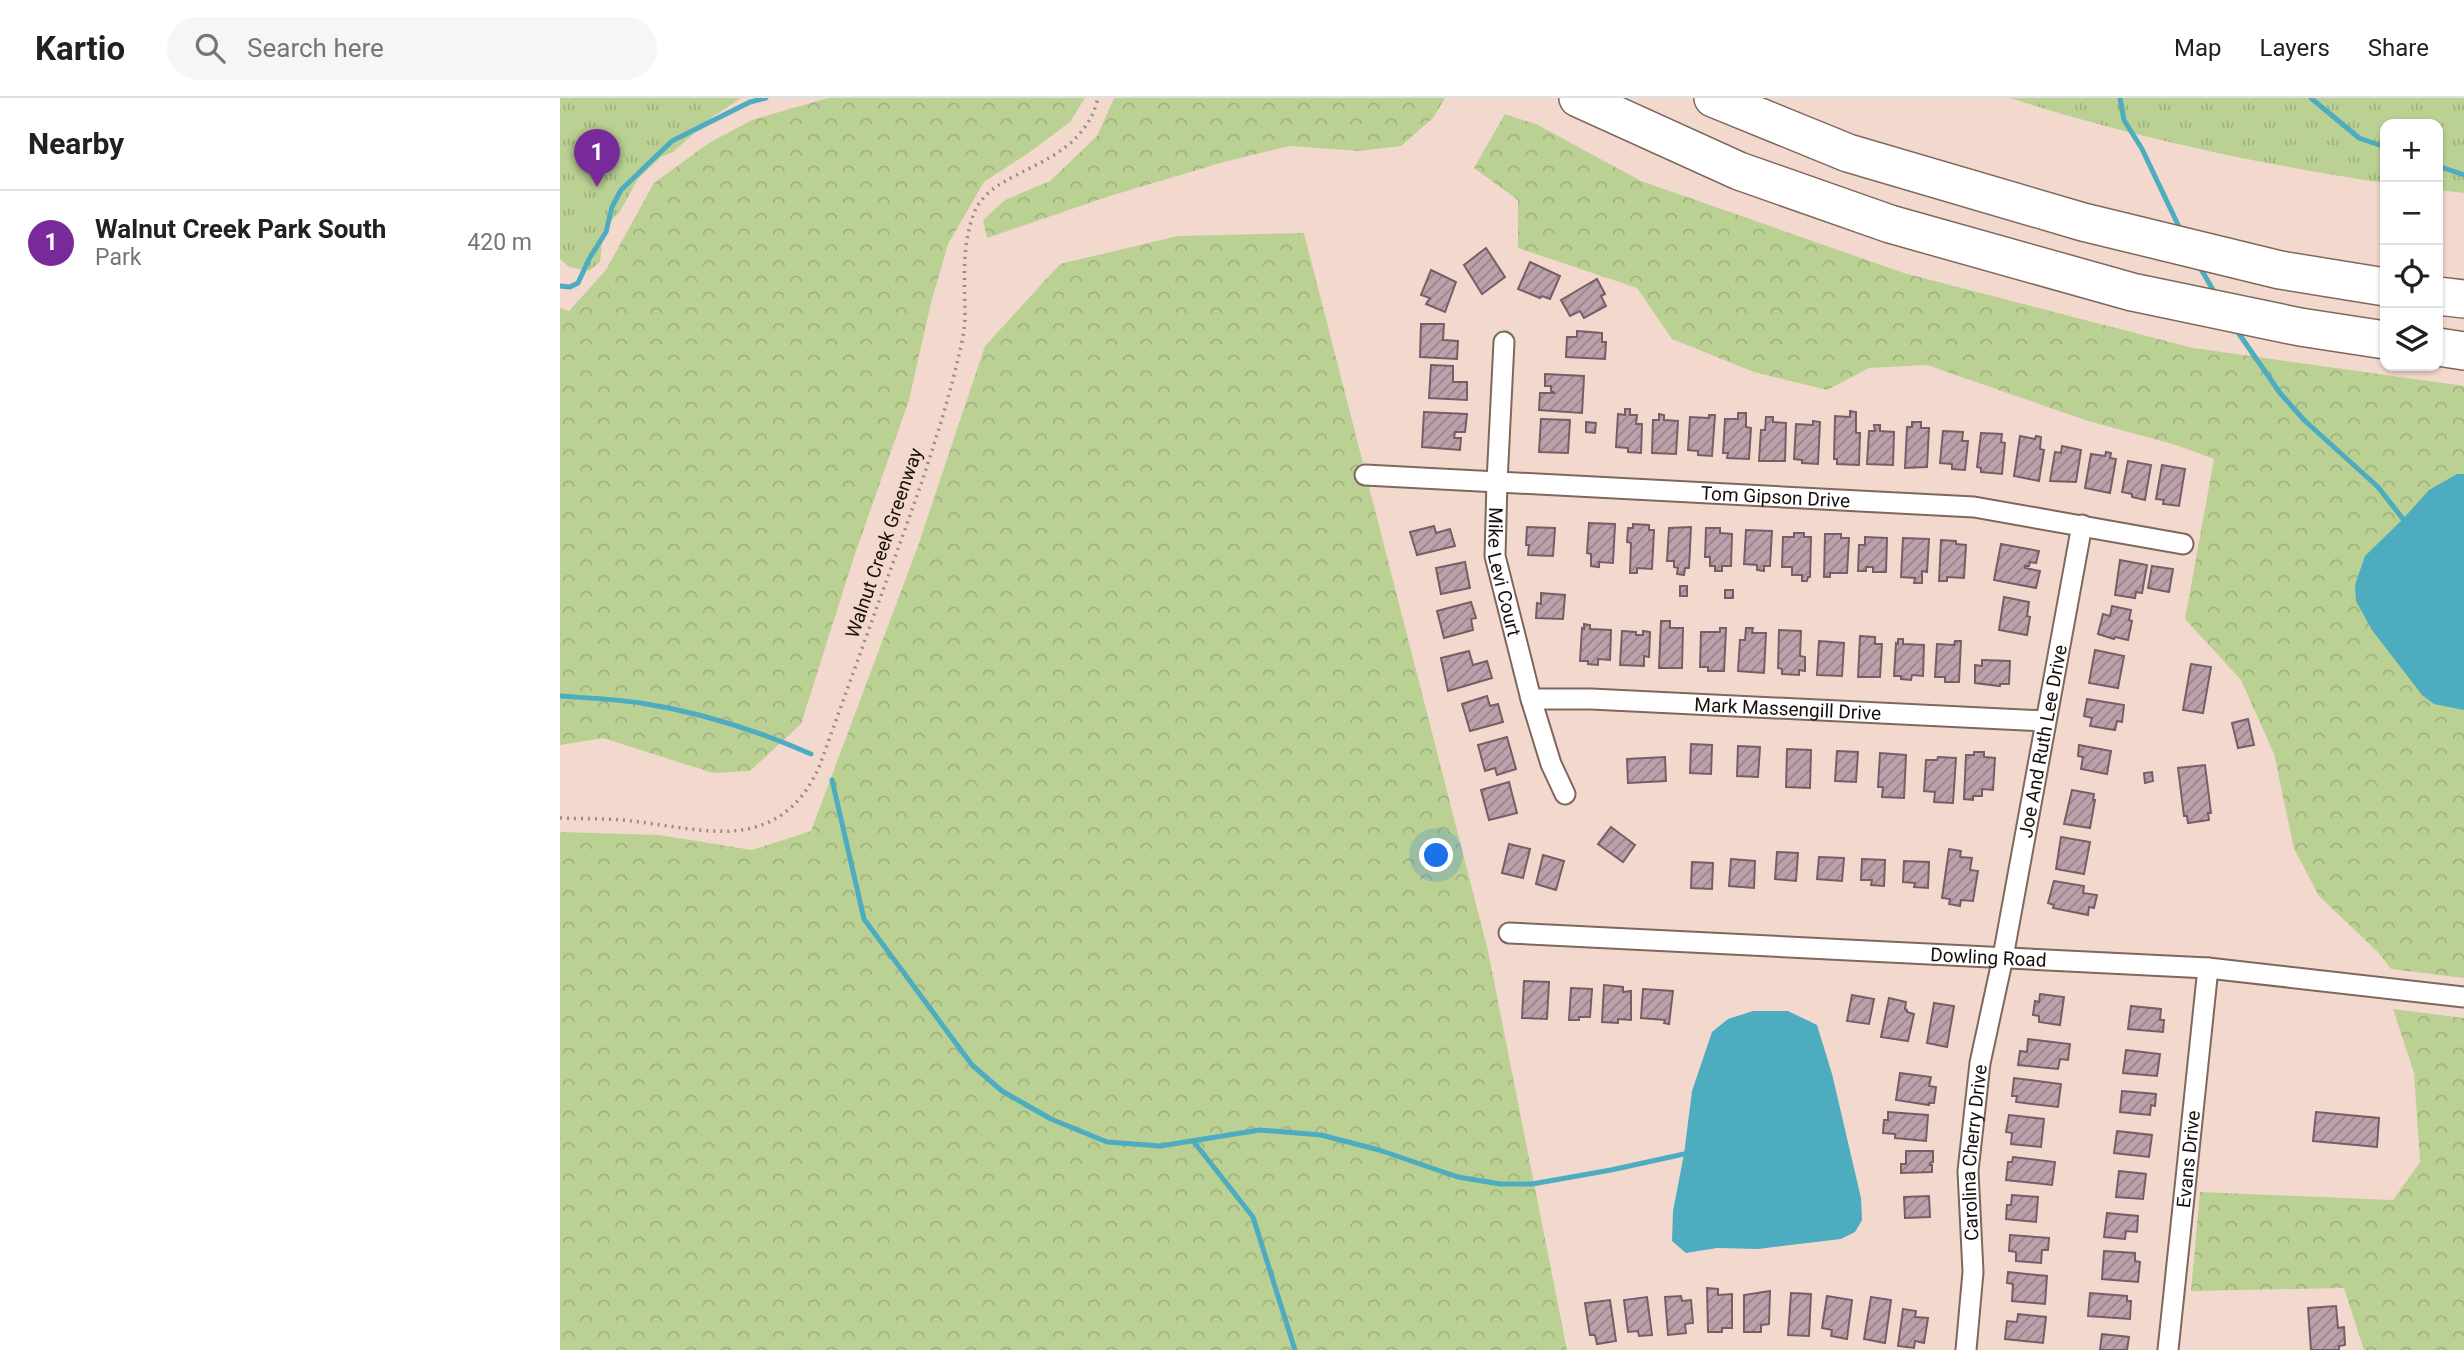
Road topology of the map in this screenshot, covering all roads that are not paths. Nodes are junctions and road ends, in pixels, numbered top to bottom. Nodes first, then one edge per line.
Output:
1 (1578, 98) edge
2 (1713, 98) edge
3 (2380, 286) edge
4 (2443, 297) edge
5 (2464, 299) edge
6 (2380, 339) edge
7 (1504, 342) dead end
8 (2443, 348) edge
9 (2464, 351) edge
10 (1365, 475) dead end
11 (1497, 482) junction
12 (2082, 525) junction
13 (2183, 544) dead end
14 (1531, 699) junction
15 (2045, 721) junction
16 (1565, 794) dead end
17 (1509, 933) dead end
18 (2003, 957) junction
19 (2208, 968) junction
20 (2464, 997) edge
21 (1966, 1350) edge
22 (2168, 1350) edge

1 - 6 highway
2 - 3 highway
4 - 5 highway
7 - 11 street, Mike Levi Court
8 - 9 highway
10 - 11 street, Tom Gipson Drive
11 - 12 street, Tom Gipson Drive
11 - 14 street, Mike Levi Court
12 - 13 street, Tom Gipson Drive
12 - 15 street, Joe And Ruth Lee Drive
14 - 15 street, Mark Massengill Drive
14 - 16 street, Mike Levi Court
15 - 18 street, Joe And Ruth Lee Drive
17 - 18 street, Dowling Road
18 - 19 street, Dowling Road
18 - 21 street, Carolina Cherry Drive
19 - 20 street, Dowling Road
19 - 22 street, Evans Drive

